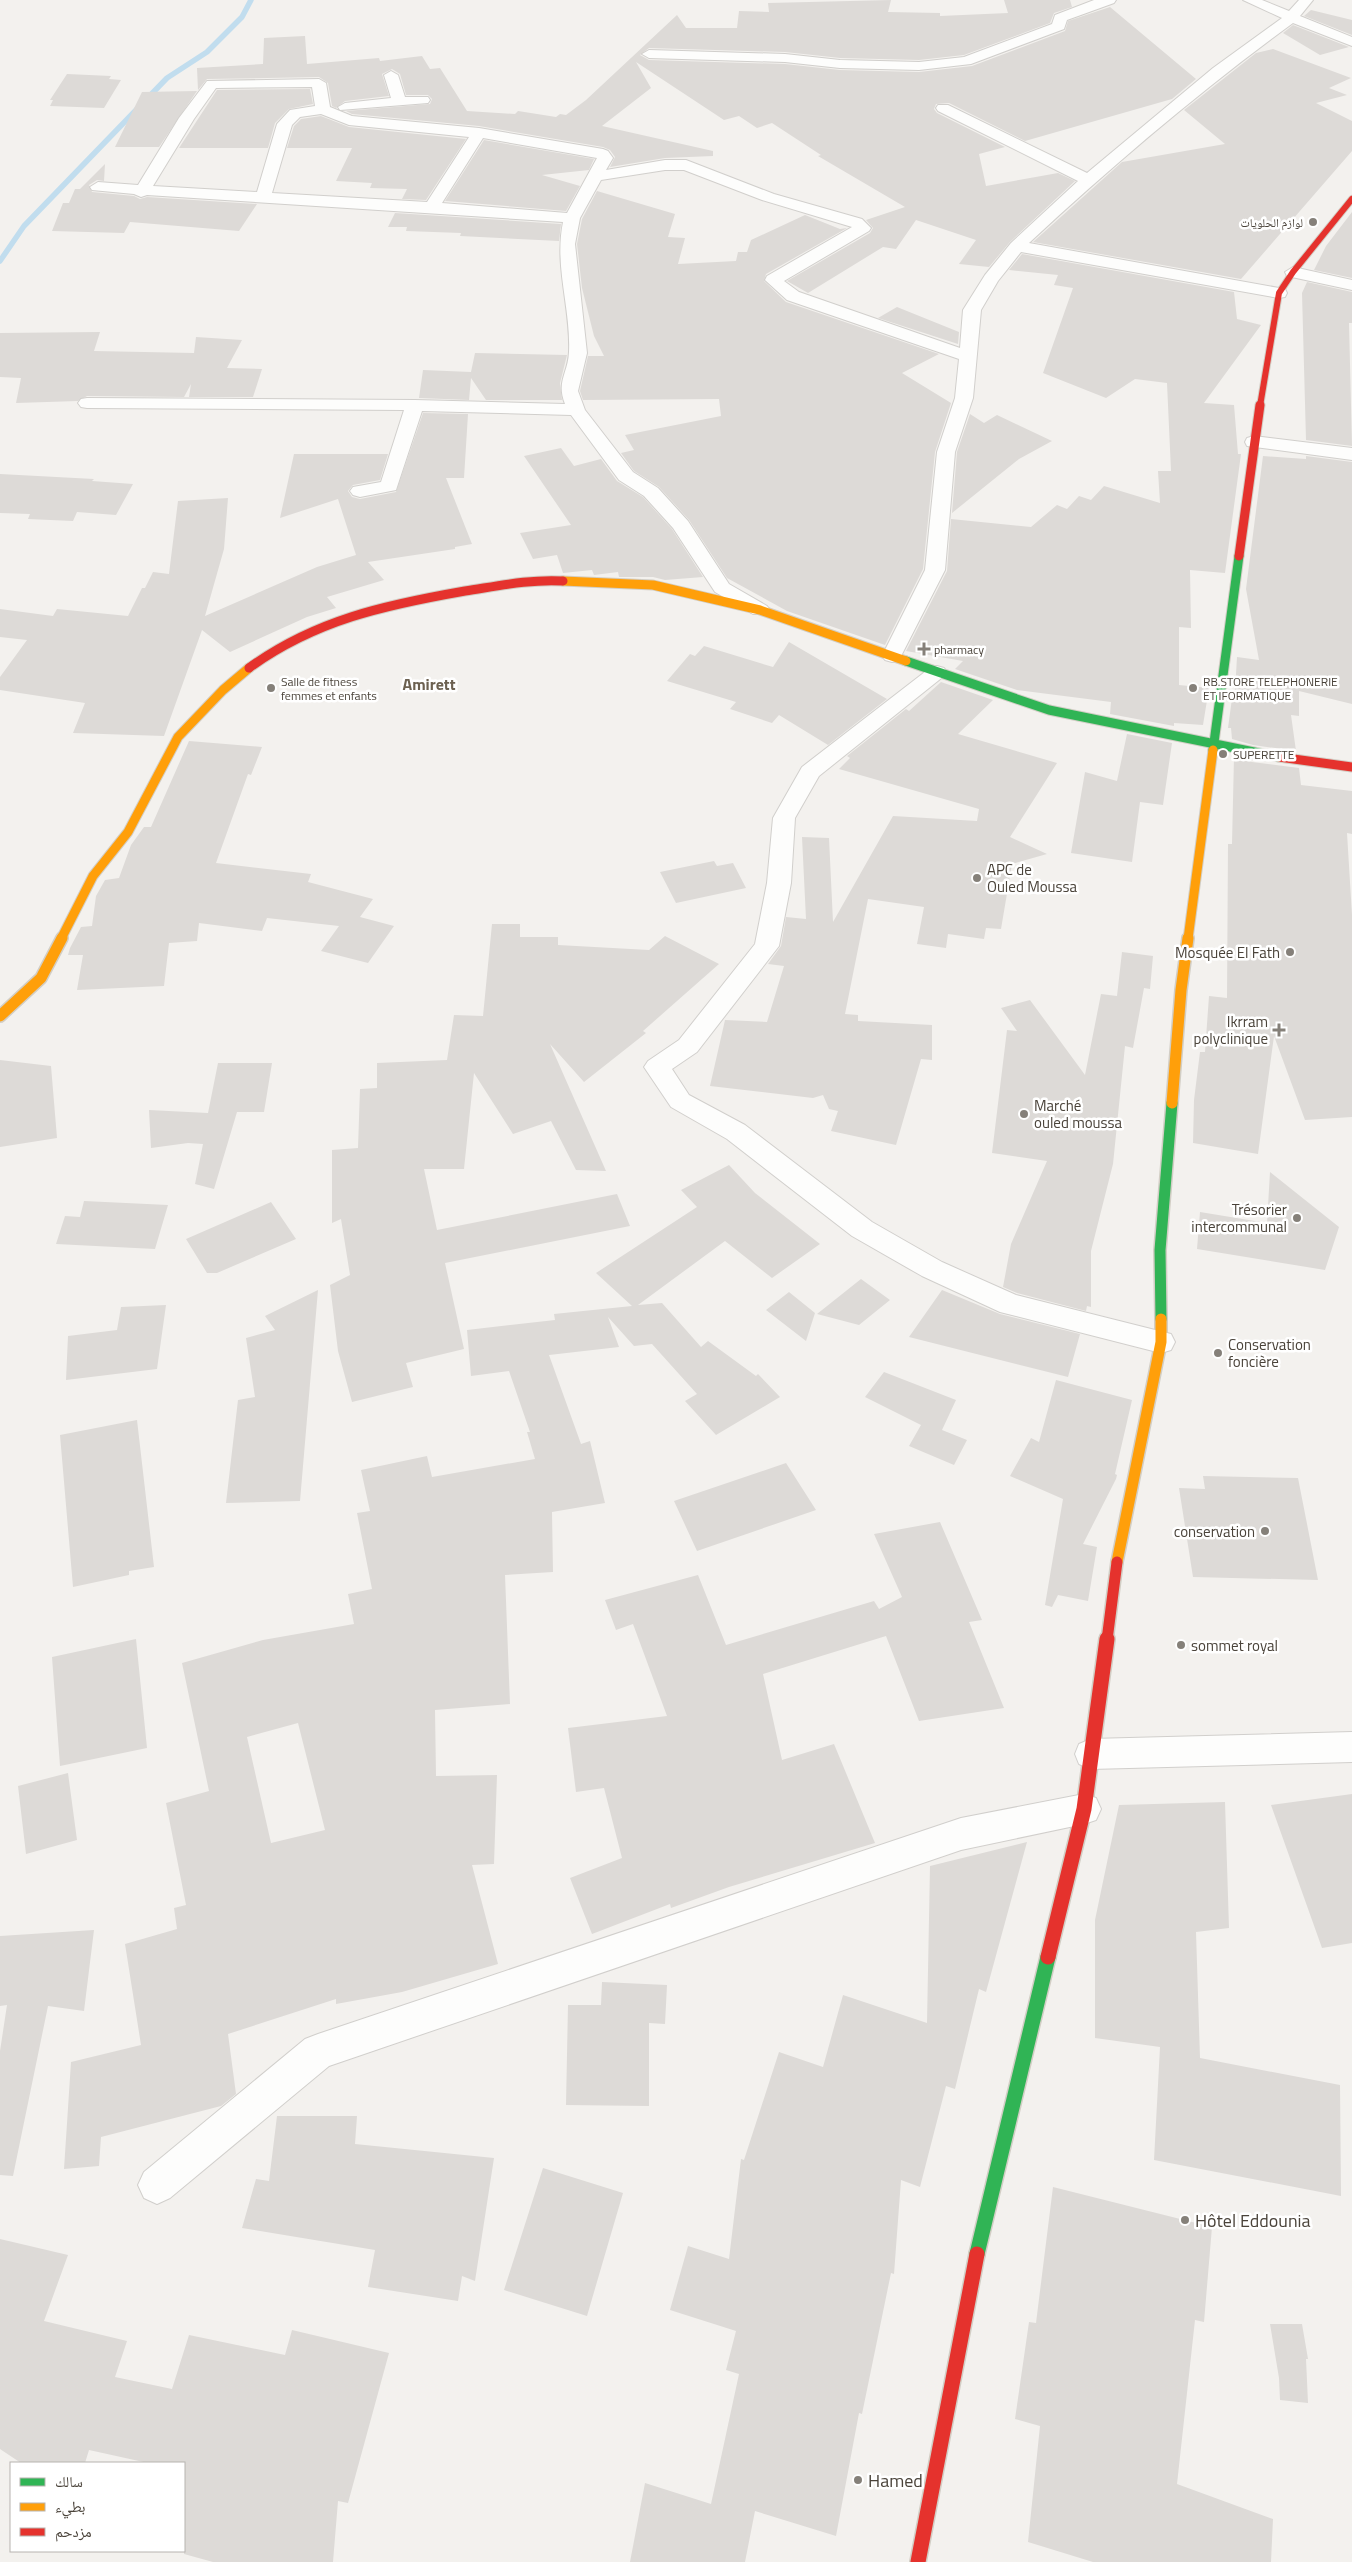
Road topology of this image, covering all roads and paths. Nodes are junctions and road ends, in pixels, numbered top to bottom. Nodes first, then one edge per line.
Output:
1 (1109, 0) edge
2 (1250, 0) edge
3 (1306, 0) edge
4 (1292, 17) junction
5 (1352, 42) edge
6 (649, 54) dead end
7 (391, 75) dead end
8 (423, 100) dead end
9 (399, 102) junction
10 (943, 108) dead end
11 (323, 109) junction
12 (478, 134) junction
13 (595, 176) junction
14 (1088, 180) junction
15 (98, 187) dead end
16 (141, 192) junction
17 (263, 197) junction
18 (1352, 199) edge
19 (432, 207) junction
20 (572, 218) junction
21 (1017, 246) junction
22 (1293, 272) junction
23 (1352, 285) edge
24 (1279, 293) junction
25 (967, 356) junction
26 (88, 403) dead end
27 (415, 406) junction
28 (576, 410) junction
29 (1254, 442) junction
30 (1352, 454) edge
31 (360, 491) dead end
32 (760, 610) junction
33 (892, 656) junction
34 (937, 672) junction
35 (1216, 743) junction
36 (1352, 767) edge
37 (0, 1016) edge
38 (1161, 1342) junction
39 (1352, 1747) edge
40 (1092, 1754) junction
41 (1084, 1809) junction
42 (157, 2185) dead end
43 (918, 2562) edge

1 - 6 street
2 - 4 street
3 - 4 street
4 - 5 street
4 - 14 street
7 - 9 street
8 - 9 street
9 - 11 street
10 - 14 street
11 - 12 street
11 - 16 street
11 - 17 street
12 - 13 street
12 - 19 street
13 - 20 street
13 - 25 street
14 - 21 street
15 - 16 street
16 - 17 street
17 - 19 street
18 - 22 main road
19 - 20 street
20 - 28 street
21 - 24 street
21 - 25 street
22 - 23 street
22 - 24 main road
24 - 29 main road
25 - 33 street
26 - 27 street
27 - 28 street
27 - 31 street
28 - 32 street
29 - 30 street
29 - 35 main road
32 - 33 main road
32 - 37 main road
33 - 34 main road
34 - 35 main road
34 - 38 street
35 - 36 main road
35 - 38 main road
38 - 40 main road
39 - 40 street
40 - 41 main road
41 - 42 street
41 - 43 main road

